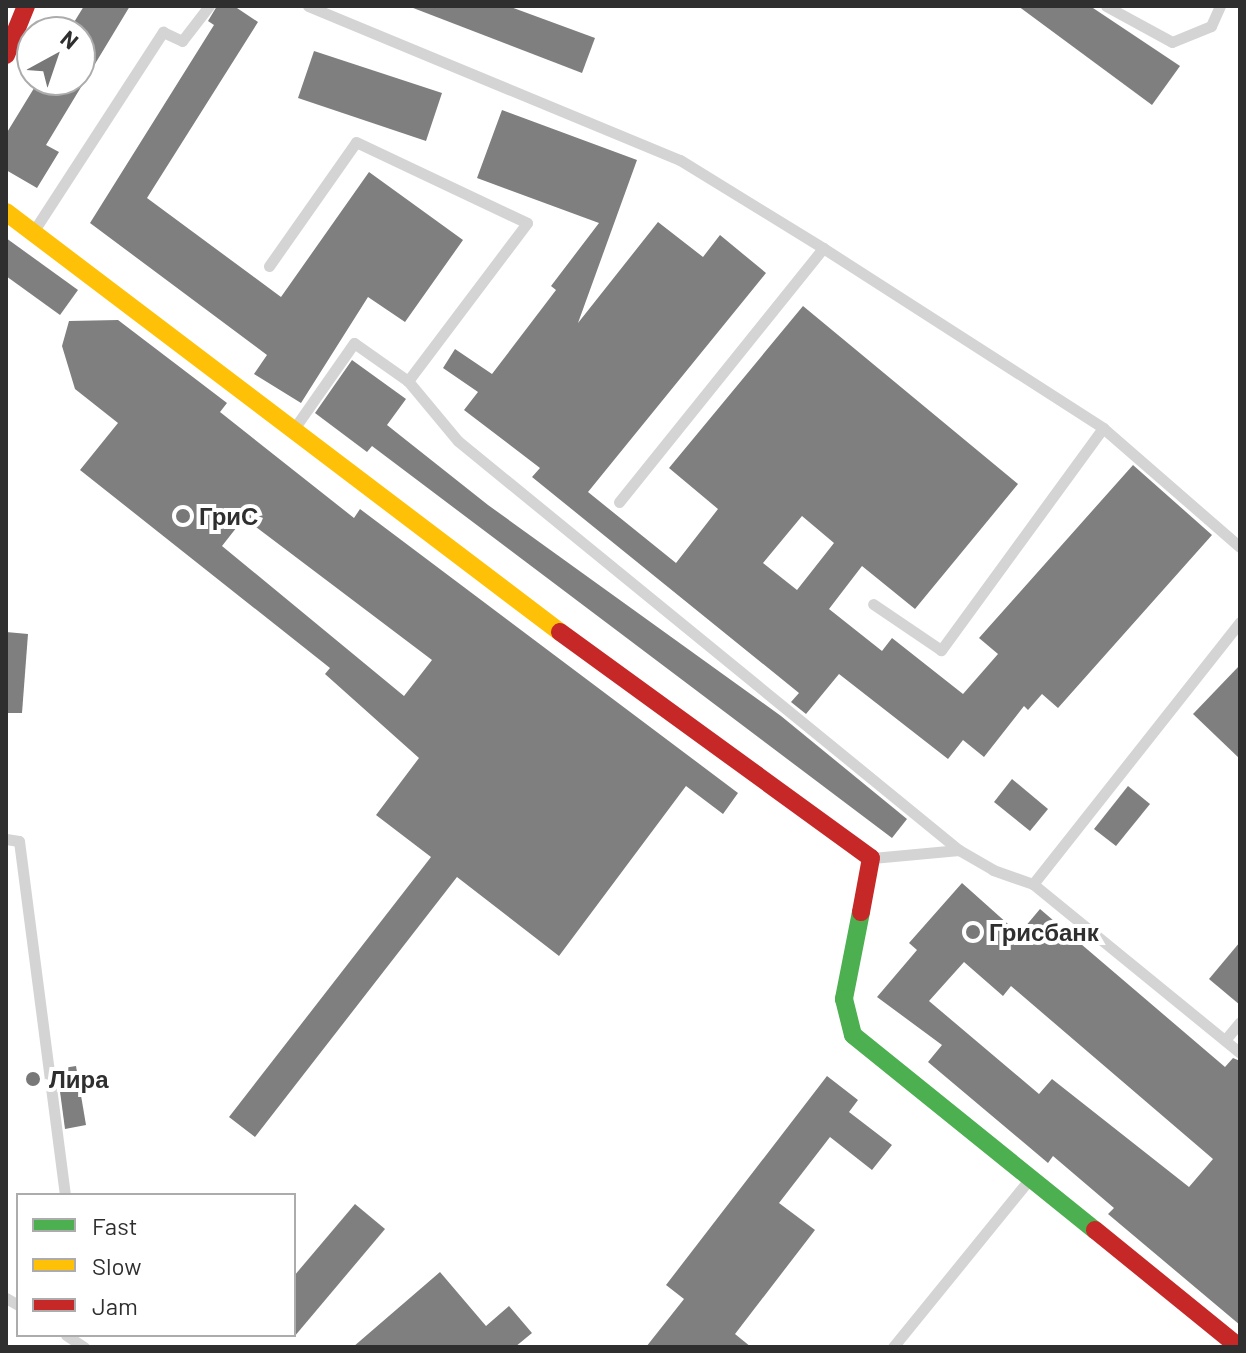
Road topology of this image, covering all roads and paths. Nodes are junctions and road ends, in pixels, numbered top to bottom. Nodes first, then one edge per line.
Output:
1 (26, 6) edge
2 (209, 6) edge
3 (308, 6) edge
4 (1106, 6) edge
5 (1220, 6) edge
6 (6, 55) edge
7 (6, 212) edge
8 (32, 232) junction
9 (823, 248) junction
10 (269, 266) dead end
11 (408, 381) junction
12 (1103, 428) junction
13 (293, 430) junction
14 (619, 502) dead end
15 (1240, 547) edge
16 (873, 604) dead end
17 (1240, 622) edge
18 (6, 839) edge
19 (959, 850) junction
20 (871, 858) junction
21 (1033, 884) junction
22 (1240, 1022) edge
23 (1225, 1040) junction
24 (1240, 1053) edge
25 (1028, 1181) junction
26 (65, 1193) edge
27 (893, 1347) edge
28 (1239, 1347) edge

1 - 6 street
2 - 8 lane
3 - 9 lane
4 - 5 lane
7 - 8 street
8 - 13 street
9 - 12 lane
9 - 14 lane
10 - 11 lane
11 - 13 lane
11 - 19 lane
12 - 15 lane
12 - 16 lane
13 - 20 street
17 - 21 lane
18 - 26 lane
19 - 20 lane
19 - 21 lane
20 - 25 street
21 - 23 lane
22 - 23 lane
23 - 24 lane
25 - 27 lane
25 - 28 street

